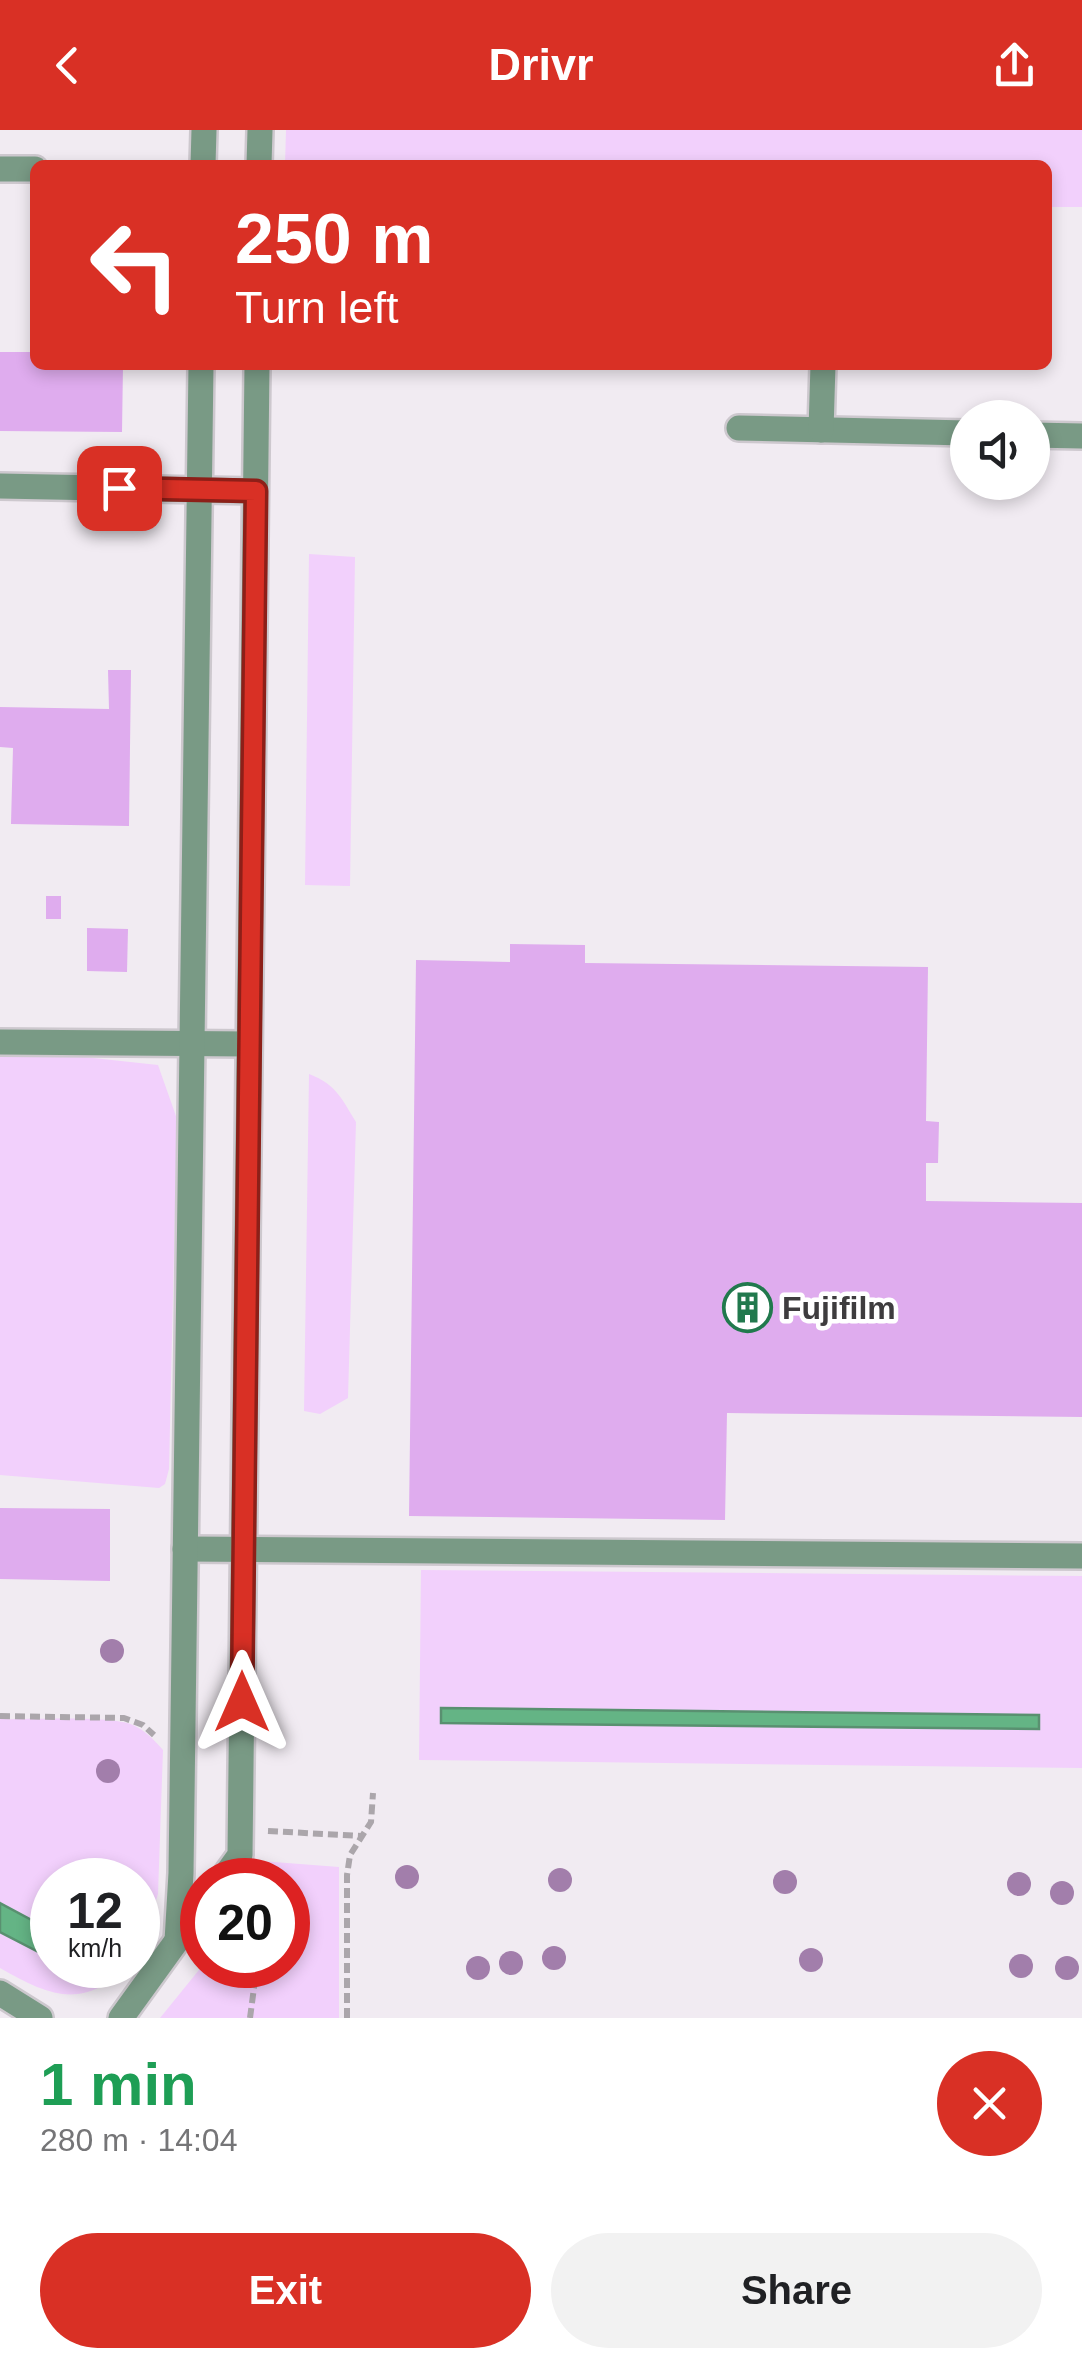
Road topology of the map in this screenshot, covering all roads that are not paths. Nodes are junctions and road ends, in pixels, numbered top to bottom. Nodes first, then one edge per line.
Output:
1 (204, 130) edge
2 (260, 130) edge
3 (203, 160) edge
4 (259, 160) edge
5 (0, 169) edge
6 (30, 169) edge
7 (200, 370) edge
8 (257, 370) edge
9 (823, 370) edge
10 (739, 428) dead end
11 (821, 430) junction
12 (950, 433) edge
13 (1050, 435) edge
14 (1082, 436) edge
15 (0, 486) edge
16 (199, 490) junction
17 (256, 491) junction
18 (0, 1042) edge
19 (192, 1044) junction
20 (249, 1044) junction
21 (186, 1549) junction
22 (244, 1550) junction
23 (1082, 1556) edge
24 (238, 1858) edge
25 (180, 1937) edge
26 (177, 1941) junction
27 (0, 1993) edge
28 (40, 2018) edge
29 (121, 2018) edge

1 - 3 lane
2 - 4 lane
5 - 6 lane
7 - 16 lane
8 - 17 lane
9 - 11 lane
10 - 11 lane
11 - 12 lane
13 - 14 lane
15 - 16 lane
16 - 17 lane
16 - 19 lane
17 - 20 lane
18 - 19 lane
19 - 20 lane
19 - 21 lane
20 - 22 lane
21 - 22 lane
21 - 26 lane
22 - 23 lane
22 - 24 lane
25 - 26 lane
26 - 29 lane
27 - 28 lane

